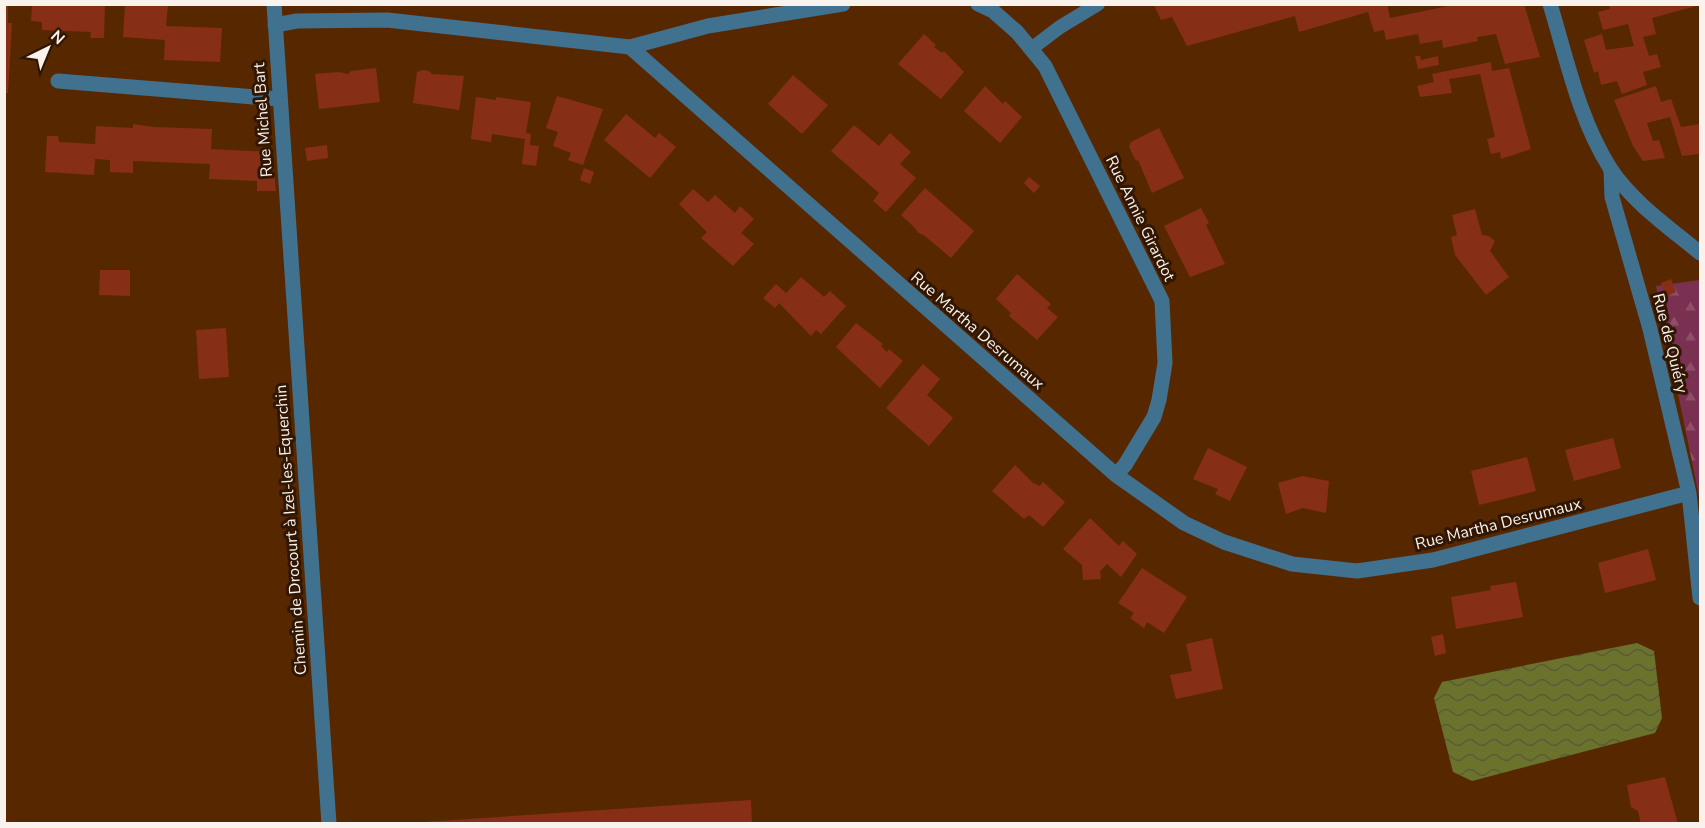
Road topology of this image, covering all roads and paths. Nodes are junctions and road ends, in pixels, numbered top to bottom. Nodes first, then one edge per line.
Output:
1 (274, 4) edge
2 (843, 4) edge
3 (978, 4) edge
4 (1098, 4) edge
5 (1550, 4) edge
6 (275, 25) junction
7 (630, 47) junction
8 (1031, 49) junction
9 (58, 81) dead end
10 (279, 99) junction
11 (1611, 170) junction
12 (288, 233) joint
13 (1701, 253) edge
14 (1116, 475) junction
15 (1689, 493) junction
16 (1701, 598) edge
17 (329, 824) edge

1 - 6 street, Rue Michel Bart
2 - 7 street
3 - 8 street, Rue Annie Girardot
4 - 8 lane
5 - 11 street
6 - 7 street
6 - 10 street, Rue Michel Bart
7 - 14 street, Rue Martha Desrumaux
8 - 14 street, Rue Annie Girardot
9 - 10 street
10 - 12 street, Rue Michel Bart
11 - 13 street
11 - 15 street, Rue de Quiéry
12 - 17 street, Chemin de Drocourt à Izel-les-Equerchin
14 - 15 street, Rue Martha Desrumaux
15 - 16 street, Rue de Quiéry

